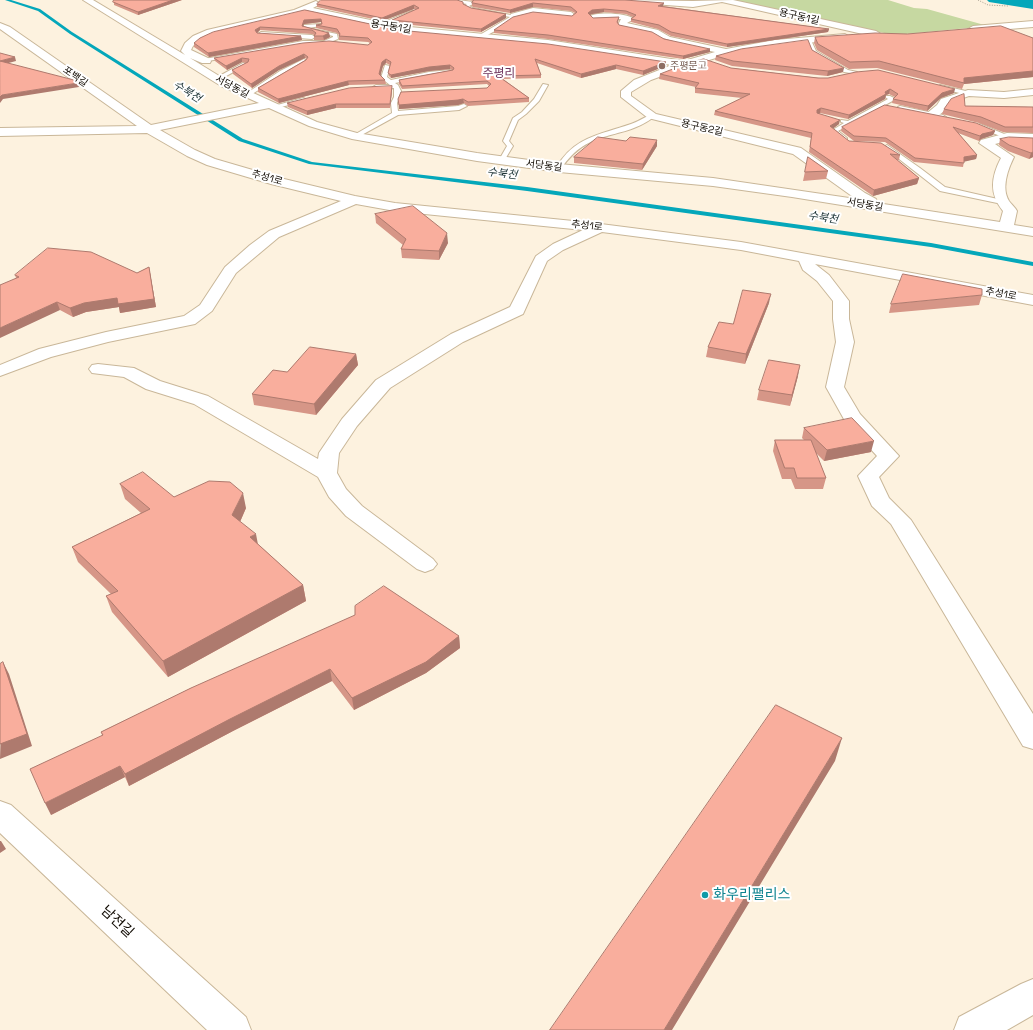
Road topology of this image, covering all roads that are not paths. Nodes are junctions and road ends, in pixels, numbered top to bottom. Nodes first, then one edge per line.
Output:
1 (86, 0) edge
2 (463, 0) edge
3 (626, 0) edge
4 (323, 2) edge
5 (303, 9) junction
6 (416, 11) edge
7 (571, 15) edge
8 (514, 16) junction
9 (592, 17) edge
10 (1033, 24) edge
11 (319, 25) edge
12 (378, 25) junction
13 (0, 26) edge
14 (962, 30) edge
15 (260, 34) edge
16 (16, 36) junction
17 (480, 37) junction
18 (5, 38) dead end
19 (808, 39) junction
20 (331, 42) junction
21 (339, 42) edge
22 (303, 43) junction
23 (726, 51) junction
24 (700, 59) junction
25 (202, 60) junction
26 (304, 61) edge
27 (713, 63) edge
28 (245, 64) edge
29 (683, 64) junction
30 (387, 66) edge
31 (450, 72) edge
32 (855, 72) junction
33 (862, 72) edge
34 (209, 73) junction
35 (841, 76) edge
36 (218, 80) junction
37 (390, 82) junction
38 (546, 85) dead end
39 (934, 86) edge
40 (369, 88) edge
41 (397, 89) junction
42 (406, 92) edge
43 (1033, 92) edge
44 (968, 93) junction
45 (247, 95) junction
46 (888, 97) edge
47 (312, 98) edge
48 (884, 105) junction
49 (270, 106) junction
50 (464, 106) edge
51 (395, 113) junction
52 (932, 114) junction
53 (652, 116) junction
54 (948, 118) edge
55 (835, 119) edge
56 (849, 123) junction
57 (970, 123) edge
58 (155, 128) junction
59 (0, 132) edge
60 (356, 136) junction
61 (1007, 138) junction
62 (1033, 138) edge
63 (851, 144) edge
64 (882, 144) edge
65 (502, 160) junction
66 (558, 168) junction
67 (355, 200) junction
68 (1002, 202) junction
69 (881, 208) junction
70 (601, 228) junction
71 (1006, 228) junction
72 (1033, 232) edge
73 (806, 258) junction
74 (1033, 300) edge
75 (98, 369) dead end
76 (0, 371) edge
77 (327, 473) junction
78 (425, 564) dead end
79 (1033, 738) edge
80 (0, 814) edge
81 (1033, 996) edge
82 (233, 1030) edge
83 (972, 1030) edge

1 - 34 street, 서당동길
2 - 8 lane
3 - 19 street, 용구동1길
4 - 5 street, 용구동1길
5 - 12 street, 용구동1길
5 - 25 street, 용구동1길
6 - 12 lane
7 - 8 street
8 - 17 lane
9 - 23 street
10 - 14 street
11 - 20 lane
12 - 17 street, 용구동1길
13 - 16 street, 포백길
15 - 22 lane
16 - 18 street
16 - 58 street, 포백길
17 - 29 street, 용구동1길
19 - 23 street
19 - 32 lane
20 - 21 lane
20 - 22 lane
22 - 25 lane
23 - 24 street, 용구동2길
24 - 27 lane
24 - 29 street, 용구동2길
25 - 34 street, 용구동1길
26 - 45 lane
28 - 36 lane
29 - 53 street, 용구동2길
30 - 37 lane
31 - 37 lane
32 - 33 lane
32 - 35 lane
34 - 36 street, 서당동길
36 - 45 street, 서당동길
37 - 41 lane
38 - 65 lane
39 - 44 lane
40 - 41 lane
41 - 42 lane
41 - 51 lane
43 - 44 street
44 - 52 street
45 - 49 street, 서당동길
46 - 48 lane
47 - 49 lane
48 - 52 lane
48 - 56 lane
49 - 58 street
49 - 60 street, 서당동길
50 - 51 lane
51 - 60 lane
52 - 54 lane
53 - 66 lane
53 - 69 street, 용구동2길
55 - 56 lane
56 - 63 lane
57 - 61 lane
58 - 59 street
58 - 67 street, 추성1로
60 - 65 street, 서당동길
61 - 62 street
61 - 68 street
64 - 68 lane
65 - 66 street, 서당동길
66 - 69 street, 서당동길
67 - 70 street, 추성1로
67 - 76 street
68 - 71 street
69 - 71 street, 서당동길
70 - 73 street, 추성1로
70 - 77 street
71 - 72 street, 서당동길
73 - 74 street, 추성1로
73 - 79 street
75 - 77 street
77 - 78 street
80 - 82 street, 남전길
81 - 83 street

